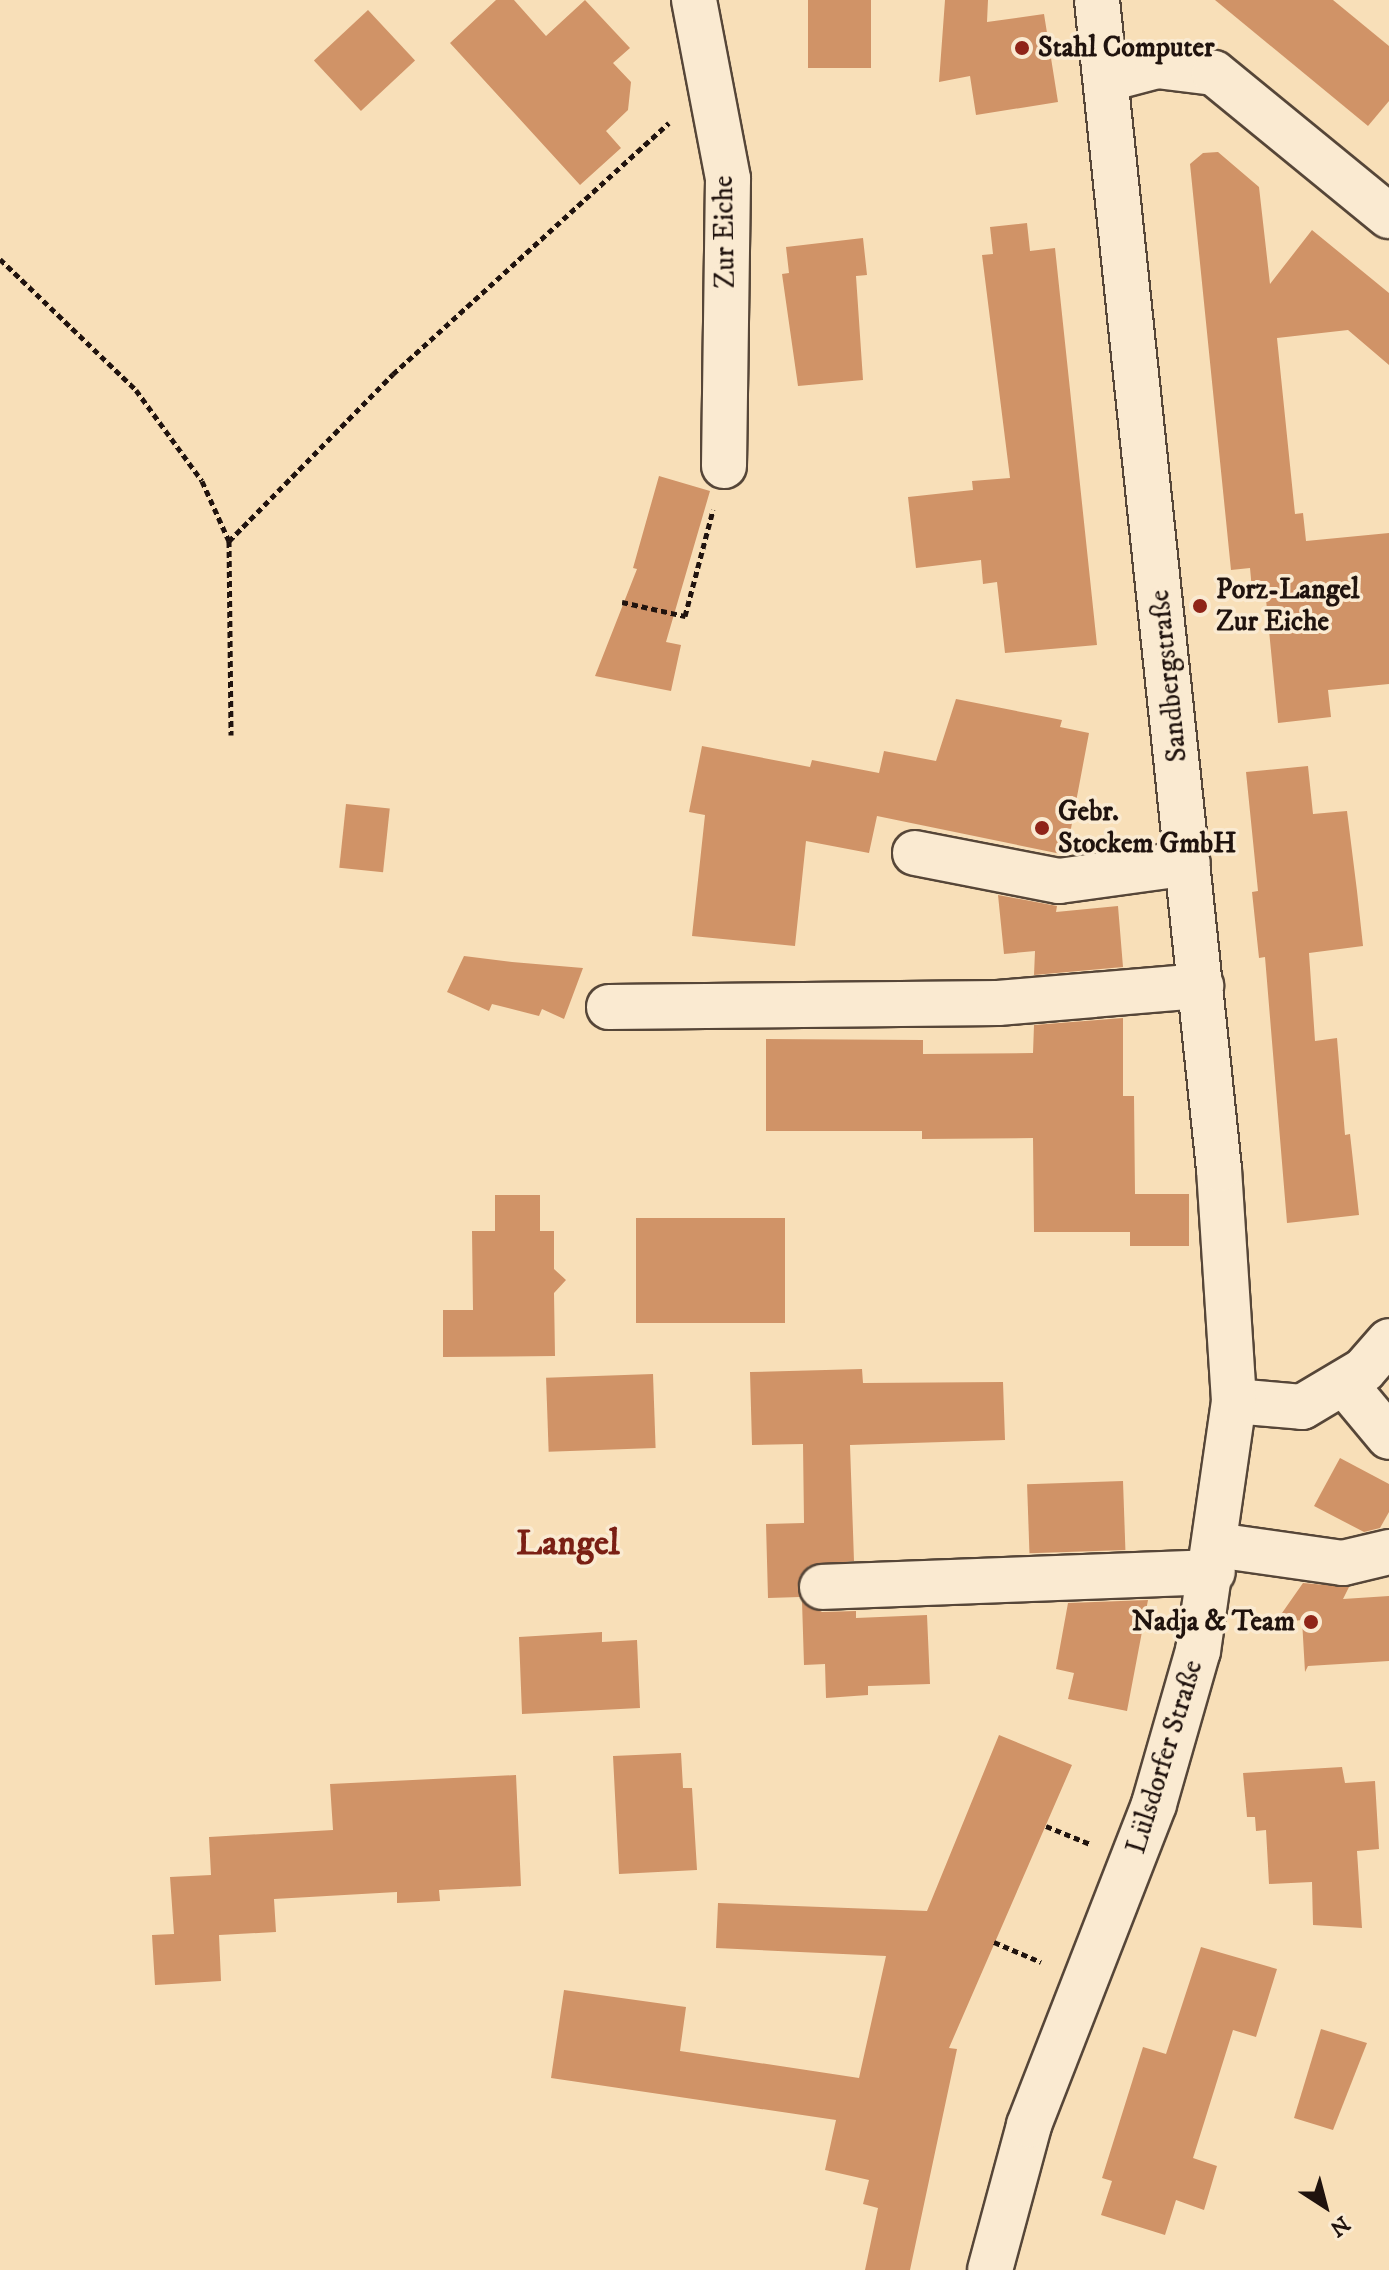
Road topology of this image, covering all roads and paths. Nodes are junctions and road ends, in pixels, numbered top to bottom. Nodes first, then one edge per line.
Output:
1 (694, 0) edge
2 (1097, 0) edge
3 (702, 61) junction
4 (1108, 79) junction
5 (1389, 216) edge
6 (0, 259) edge
7 (724, 466) joint
8 (229, 541) junction
9 (622, 602) dead end
10 (231, 735) dead end
11 (915, 853) dead end
12 (1188, 863) junction
13 (1201, 986) junction
14 (609, 1007) dead end
15 (1389, 1341) edge
16 (1344, 1383) junction
17 (1234, 1401) junction
18 (1389, 1437) edge
19 (1389, 1552) edge
20 (1215, 1559) junction
21 (822, 1587) dead end
22 (990, 2270) edge

1 - 3 street, Zur Eiche
2 - 4 street, Sandbergstraße
3 - 7 street, Zur Eiche
3 - 8 path
4 - 5 street
4 - 12 street, Sandbergstraße
6 - 8 path
7 - 9 path
8 - 10 path
11 - 12 street
12 - 13 street, Sandbergstraße
13 - 14 street
13 - 17 street, Sandbergstraße
15 - 16 street
16 - 17 street
16 - 18 street
17 - 20 street, Lülsdorfer Straße
19 - 20 street
20 - 21 street
20 - 22 street, Lülsdorfer Straße

